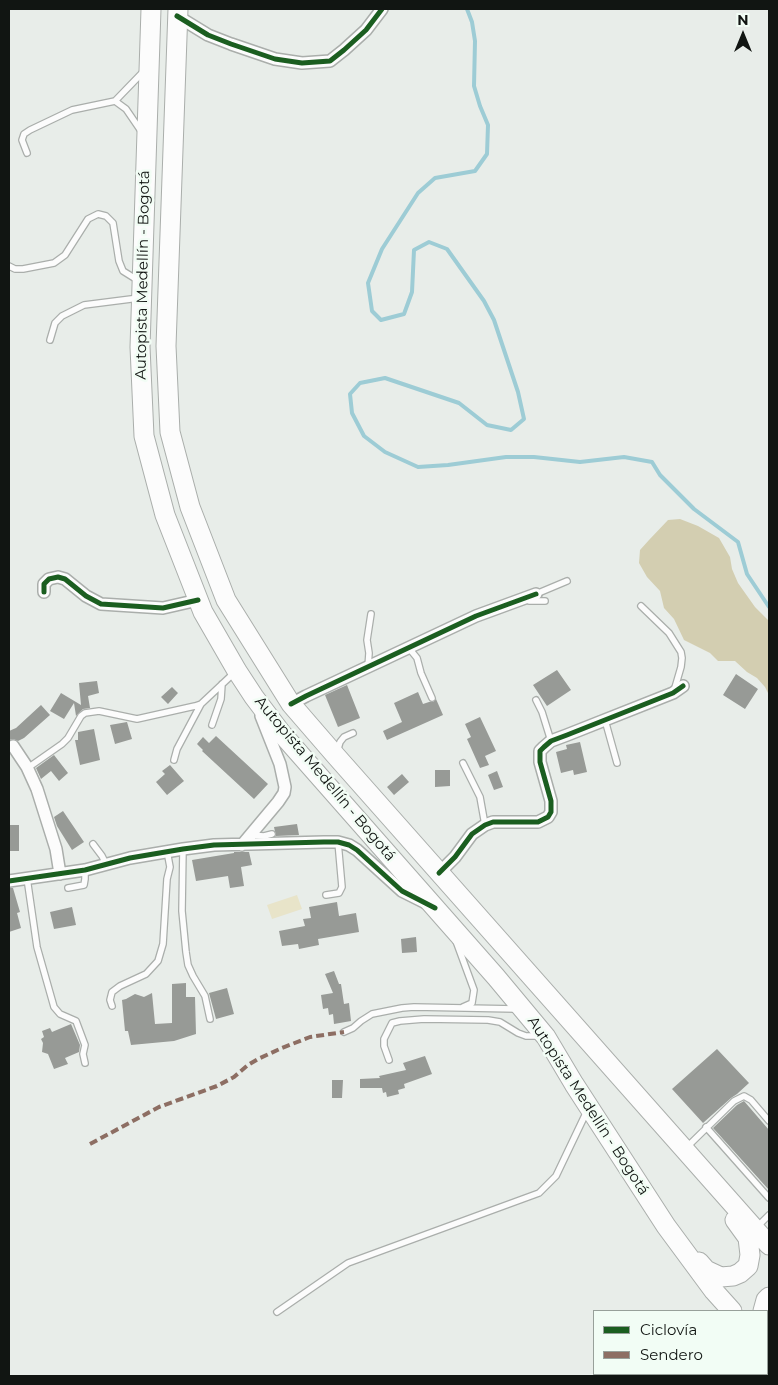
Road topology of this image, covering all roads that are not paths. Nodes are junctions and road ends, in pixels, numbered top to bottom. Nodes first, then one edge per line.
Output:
1 (151, 9) edge
2 (382, 9) edge
3 (178, 12) edge
4 (148, 65) junction
5 (115, 100) junction
6 (146, 138) junction
7 (28, 153) dead end
8 (9, 266) edge
9 (141, 290) junction
10 (50, 340) dead end
11 (567, 581) dead end
12 (44, 592) dead end
13 (541, 598) joint
14 (198, 600) junction
15 (641, 606) dead end
16 (371, 614) dead end
17 (408, 647) junction
18 (368, 667) junction
19 (237, 671) junction
20 (222, 684) junction
21 (683, 686) dead end
22 (673, 693) junction
23 (254, 697) junction
24 (432, 698) dead end
25 (536, 700) dead end
26 (201, 704) junction
27 (291, 704) junction
28 (605, 720) junction
29 (212, 726) dead end
30 (353, 734) dead end
31 (551, 741) junction
32 (14, 746) dead end
33 (336, 756) junction
34 (174, 760) dead end
35 (463, 763) dead end
36 (617, 763) dead end
37 (27, 767) junction
38 (485, 825) junction
39 (272, 834) dead end
40 (246, 840) junction
41 (338, 842) junction
42 (93, 844) dead end
43 (183, 849) junction
44 (167, 851) junction
45 (106, 864) junction
46 (85, 870) junction
47 (439, 873) junction
48 (60, 874) junction
49 (27, 878) junction
50 (9, 881) edge
51 (68, 888) dead end
52 (326, 895) dead end
53 (436, 908) junction
54 (451, 927) junction
55 (112, 1006) dead end
56 (461, 1008) junction
57 (524, 1009) junction
58 (210, 1019) dead end
59 (344, 1032) dead end
60 (546, 1037) junction
61 (389, 1060) dead end
62 (85, 1063) dead end
63 (589, 1107) junction
64 (769, 1121) edge
65 (706, 1127) junction
66 (684, 1150) junction
67 (703, 1170) junction
68 (769, 1198) edge
69 (769, 1215) edge
70 (666, 1226) junction
71 (755, 1229) junction
72 (769, 1245) edge
73 (769, 1297) edge
74 (731, 1310) edge
75 (763, 1310) edge
76 (277, 1312) dead end

1 - 4 highway, Autopista Medellín - Bogotá
2 - 3 street
3 - 27 highway, Autopista Medellín - Bogotá
4 - 5 lane
4 - 6 highway, Autopista Medellín - Bogotá
5 - 6 lane
5 - 7 lane
6 - 9 highway, Autopista Medellín - Bogotá
8 - 9 lane
9 - 10 lane
9 - 14 highway, Autopista Medellín - Bogotá
11 - 13 lane
12 - 14 street
13 - 17 street
14 - 19 highway, Autopista Medellín - Bogotá
15 - 22 lane
16 - 18 lane
17 - 18 street
17 - 24 lane
18 - 27 street
19 - 20 lane
19 - 23 highway, Autopista Medellín - Bogotá
20 - 26 lane
20 - 29 lane
21 - 22 street
22 - 28 street
23 - 40 street
23 - 53 highway, Autopista Medellín - Bogotá
25 - 31 lane
26 - 34 lane
26 - 37 lane
27 - 33 highway, Autopista Medellín - Bogotá
28 - 31 street
28 - 36 lane
30 - 33 lane
31 - 38 street
32 - 37 street
33 - 47 highway, Autopista Medellín - Bogotá
35 - 38 lane
37 - 48 street
38 - 47 street
39 - 40 lane
40 - 41 street
40 - 43 street
41 - 52 lane
41 - 53 street
42 - 45 lane
43 - 44 street
43 - 58 lane
44 - 45 street
44 - 55 lane
45 - 46 street
46 - 48 street
46 - 51 lane
47 - 66 highway, Autopista Medellín - Bogotá
48 - 49 street
49 - 50 street
49 - 62 lane
53 - 54 highway, Autopista Medellín - Bogotá
54 - 56 lane
54 - 57 highway, Autopista Medellín - Bogotá
56 - 57 lane
56 - 59 lane
57 - 60 highway, Autopista Medellín - Bogotá
60 - 61 lane
60 - 63 highway, Autopista Medellín - Bogotá
63 - 70 highway, Autopista Medellín - Bogotá
63 - 76 lane
64 - 65 lane
65 - 66 lane
65 - 68 lane
66 - 67 highway, Autopista Medellín - Bogotá
67 - 70 highway
67 - 71 highway, Autopista Medellín - Bogotá
69 - 71 lane
70 - 74 highway, Autopista Medellín - Bogotá
71 - 72 highway, Autopista Medellín - Bogotá
73 - 75 highway

